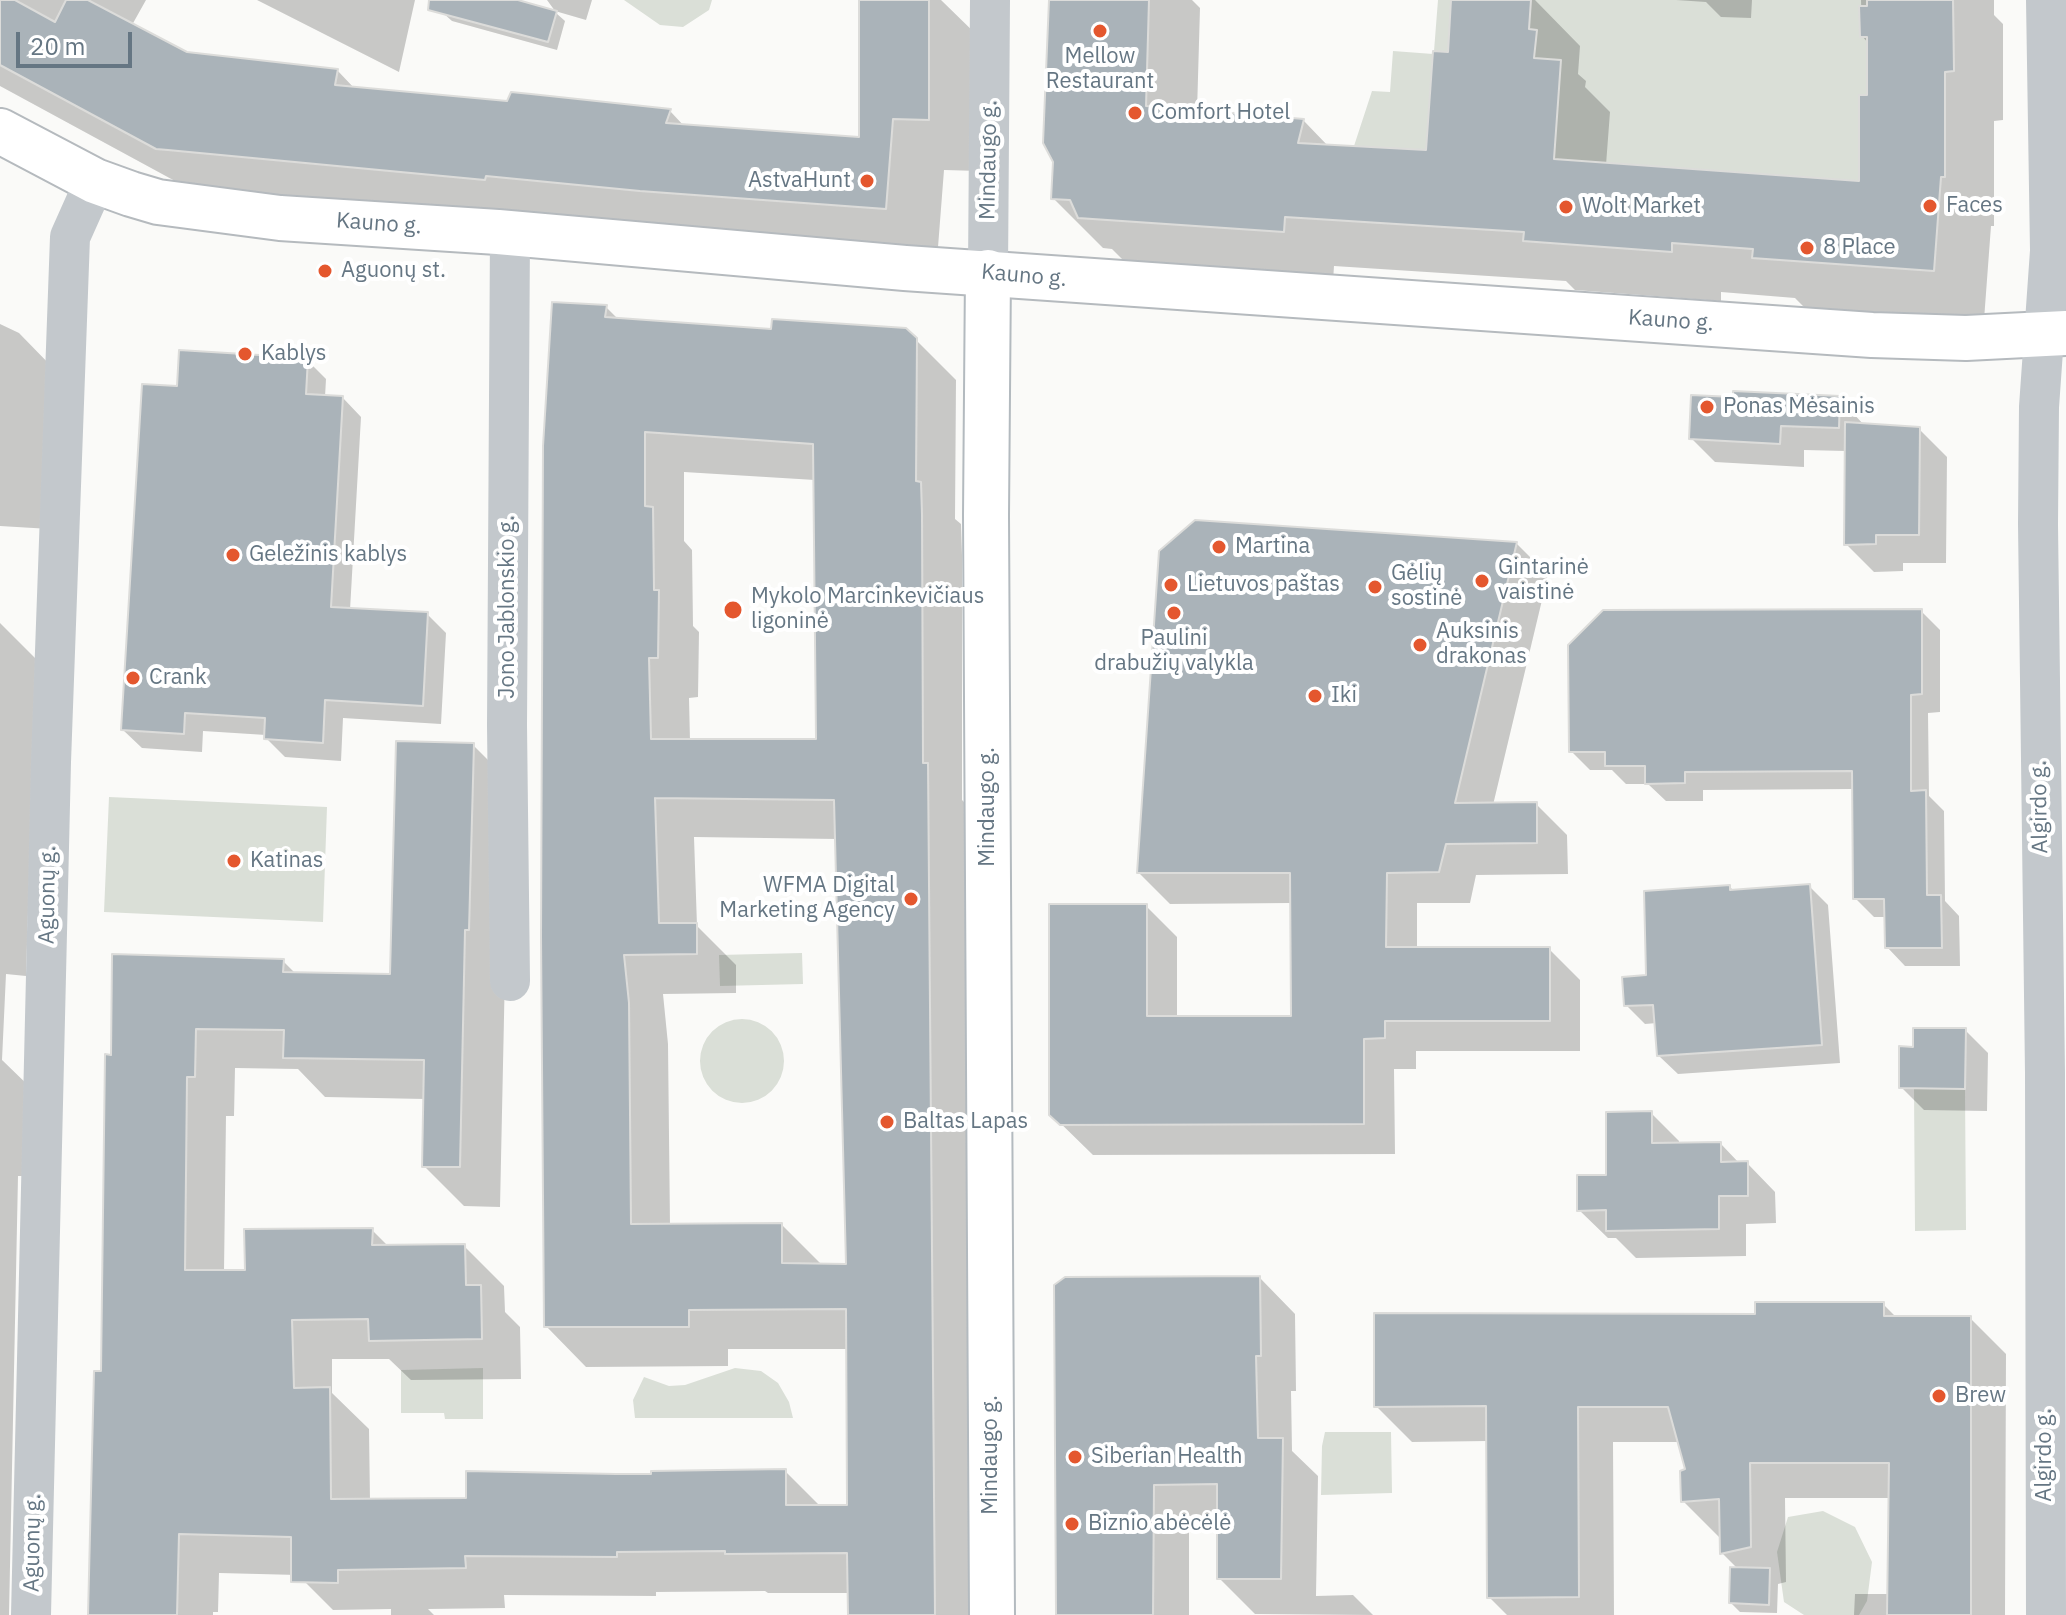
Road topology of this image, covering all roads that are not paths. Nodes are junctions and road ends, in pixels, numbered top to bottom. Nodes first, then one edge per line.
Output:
1 (990, 0) edge
2 (2046, 0) edge
3 (0, 131) edge
4 (95, 181) junction
5 (510, 233) junction
6 (988, 272) junction
7 (2055, 334) edge
8 (510, 981) dead end
9 (31, 1615) edge
10 (992, 1615) edge
11 (2046, 1615) edge

1 - 6 street, Mindaugo g.
2 - 7 street, Algirdo g.
3 - 4 main road, Kauno g.
4 - 5 main road, Kauno g.
4 - 9 street, Aguonų g.
5 - 6 main road, Kauno g.
5 - 8 street, Jono Jablonskio g.
6 - 7 main road, Kauno g.
6 - 10 main road, Mindaugo g.
7 - 11 street, Algirdo g.

